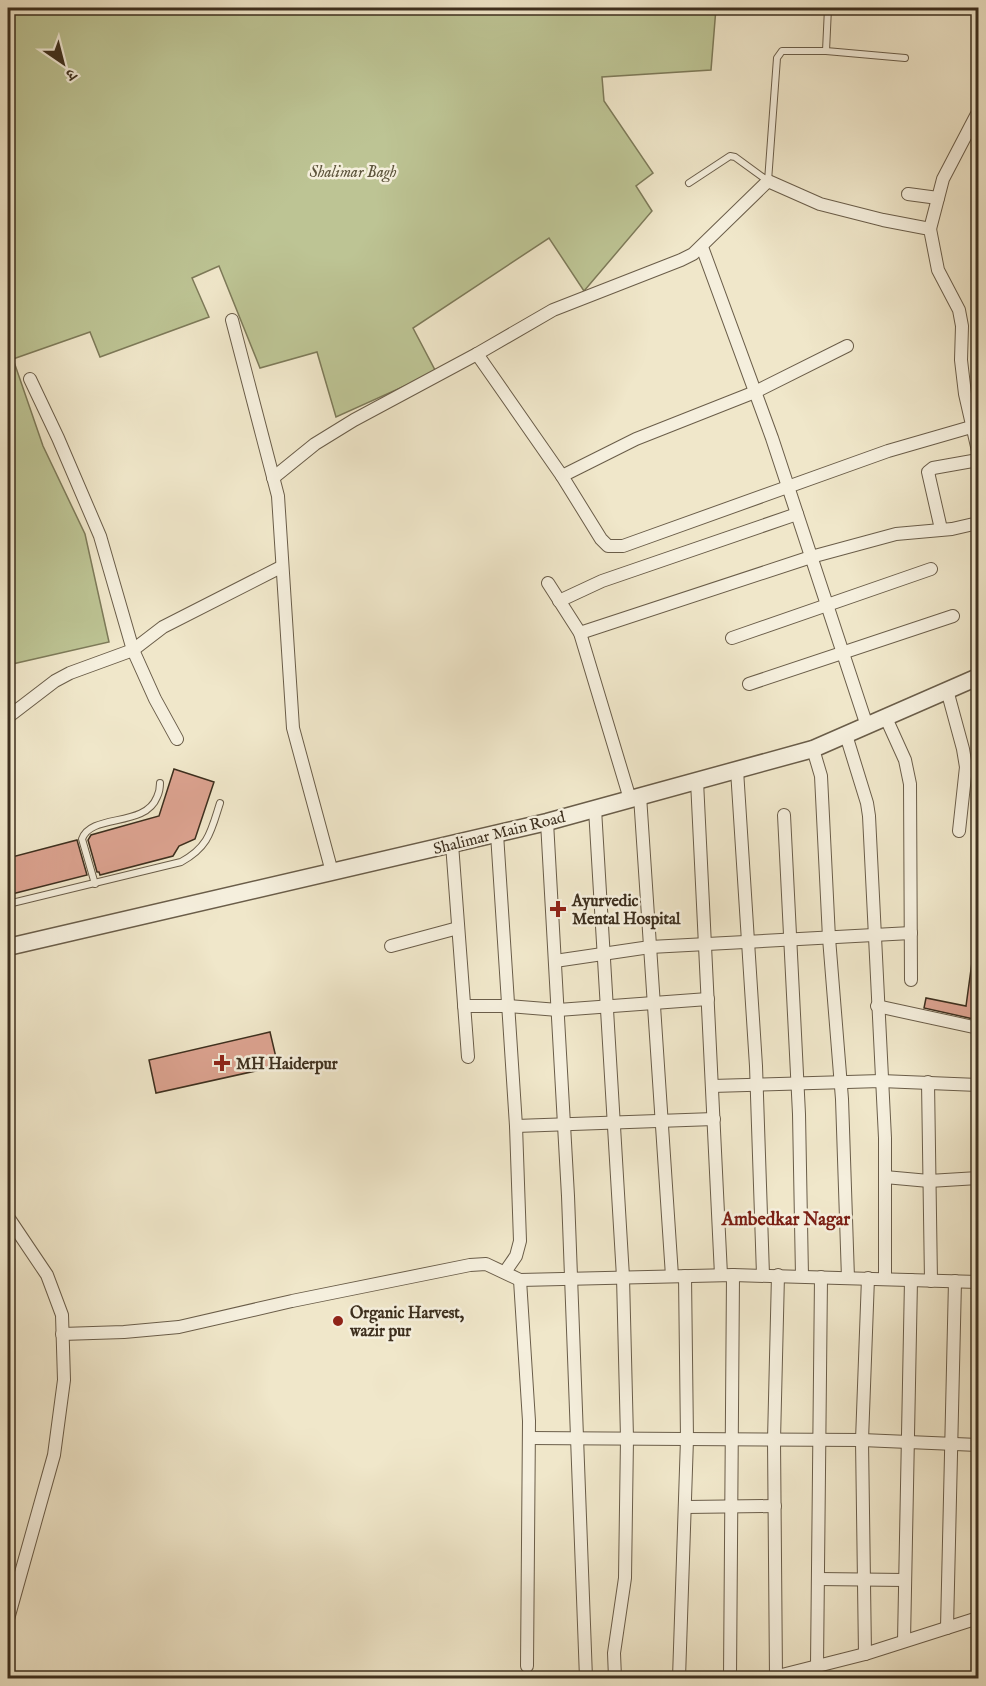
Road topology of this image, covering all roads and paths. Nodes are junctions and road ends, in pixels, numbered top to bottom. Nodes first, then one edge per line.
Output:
1 (828, 8) edge
2 (826, 51) junction
3 (905, 58) dead end
4 (978, 112) edge
5 (768, 181) junction
6 (689, 183) dead end
7 (908, 194) dead end
8 (938, 198) junction
9 (930, 229) junction
10 (702, 247) junction
11 (232, 320) dead end
12 (847, 346) dead end
13 (477, 354) junction
14 (30, 379) dead end
15 (755, 392) junction
16 (975, 426) edge
17 (978, 451) edge
18 (978, 460) edge
19 (562, 476) junction
20 (273, 478) junction
21 (788, 486) junction
22 (797, 514) junction
23 (978, 523) edge
24 (941, 529) junction
25 (811, 557) junction
26 (281, 567) junction
27 (931, 569) dead end
28 (548, 583) dead end
29 (559, 601) junction
30 (827, 605) junction
31 (953, 616) dead end
32 (580, 633) junction
33 (732, 638) dead end
34 (133, 650) junction
35 (843, 653) junction
36 (978, 676) edge
37 (748, 684) dead end
38 (947, 690) junction
39 (8, 717) edge
40 (886, 718) junction
41 (867, 726) junction
42 (846, 735) junction
43 (177, 739) dead end
44 (813, 749) junction
45 (737, 770) junction
46 (697, 781) junction
47 (160, 783) dead end
48 (635, 798) junction
49 (220, 803) dead end
50 (595, 809) junction
51 (784, 815) dead end
52 (547, 822) junction
53 (959, 831) dead end
54 (497, 834) junction
55 (452, 844) junction
56 (332, 872) junction
57 (95, 884) junction
58 (8, 904) edge
59 (458, 928) junction
60 (911, 933) junction
61 (873, 935) junction
62 (829, 938) junction
63 (790, 940) junction
64 (748, 942) junction
65 (705, 944) junction
66 (391, 946) dead end
67 (650, 947) junction
68 (8, 948) edge
69 (604, 954) junction
70 (555, 961) junction
71 (911, 980) dead end
72 (708, 999) junction
73 (654, 1003) junction
74 (464, 1006) junction
75 (508, 1006) junction
76 (877, 1006) junction
77 (607, 1007) junction
78 (558, 1010) junction
79 (978, 1028) edge
80 (468, 1058) dead end
81 (881, 1081) junction
82 (841, 1082) junction
83 (928, 1082) junction
84 (798, 1084) junction
85 (756, 1085) junction
86 (978, 1085) edge
87 (712, 1086) junction
88 (714, 1119) junction
89 (662, 1121) junction
90 (614, 1123) junction
91 (564, 1124) junction
92 (516, 1126) junction
93 (885, 1177) junction
94 (978, 1178) edge
95 (929, 1181) junction
96 (8, 1217) edge
97 (505, 1272) junction
98 (727, 1275) junction
99 (763, 1275) junction
100 (778, 1275) junction
101 (679, 1276) junction
102 (802, 1276) junction
103 (623, 1277) junction
104 (822, 1277) junction
105 (571, 1278) junction
106 (848, 1278) junction
107 (868, 1278) junction
108 (885, 1279) junction
109 (519, 1280) junction
110 (911, 1280) junction
111 (931, 1281) junction
112 (956, 1281) junction
113 (978, 1282) edge
114 (62, 1334) junction
115 (529, 1438) junction
116 (577, 1438) junction
117 (627, 1438) junction
118 (687, 1439) junction
119 (731, 1439) junction
120 (774, 1440) junction
121 (819, 1440) junction
122 (861, 1440) junction
123 (908, 1442) junction
124 (951, 1444) junction
125 (978, 1445) edge
126 (730, 1506) junction
127 (775, 1506) junction
128 (686, 1507) junction
129 (864, 1578) junction
130 (818, 1579) junction
131 (905, 1580) junction
132 (978, 1617) edge
133 (8, 1619) edge
134 (947, 1628) junction
135 (904, 1641) junction
136 (865, 1654) junction
137 (527, 1666) dead end
138 (818, 1666) junction
139 (586, 1678) edge
140 (615, 1678) edge
141 (679, 1678) edge
142 (730, 1678) edge
143 (772, 1678) edge

1 - 2 lane
2 - 3 lane
2 - 5 lane
4 - 8 street
5 - 6 lane
5 - 9 street
5 - 10 street
7 - 8 street
8 - 9 street
9 - 16 street
10 - 13 street
10 - 15 street
11 - 20 street
12 - 15 street
13 - 19 street
13 - 20 street
14 - 34 street
15 - 19 street
15 - 21 street
16 - 17 street
16 - 21 street
18 - 24 street
19 - 21 street
20 - 26 street
21 - 22 street
22 - 25 street
22 - 29 street
23 - 24 street
24 - 25 street
25 - 30 street
25 - 32 street
26 - 34 street
26 - 56 street
27 - 30 street
28 - 29 street
29 - 32 street
30 - 33 street
30 - 35 street
31 - 35 street
32 - 48 street
34 - 39 street
34 - 43 street
35 - 37 street
35 - 41 street
36 - 38 street, Shalimar Main Road
38 - 40 street, Shalimar Main Road
38 - 53 street
40 - 41 street, Shalimar Main Road
40 - 60 street
41 - 42 street, Shalimar Main Road
42 - 44 street, Shalimar Main Road
42 - 61 street
44 - 45 street, Shalimar Main Road
44 - 62 street
45 - 46 street, Shalimar Main Road
45 - 64 street
46 - 48 street, Shalimar Main Road
46 - 65 street
47 - 57 lane
48 - 50 street, Shalimar Main Road
48 - 67 street
49 - 57 lane
50 - 52 street, Shalimar Main Road
50 - 69 street
51 - 63 street
52 - 54 street, Shalimar Main Road
52 - 70 street
54 - 55 street, Shalimar Main Road
54 - 75 street
55 - 56 street, Shalimar Main Road
55 - 59 street
56 - 68 street, Shalimar Main Road
57 - 58 lane
59 - 66 street
59 - 74 street
60 - 61 street
60 - 71 street
61 - 62 street
61 - 76 street
62 - 63 street
62 - 82 street
63 - 64 street
63 - 84 street
64 - 65 street
64 - 85 street
65 - 67 street
65 - 72 street
67 - 69 street
67 - 73 street
69 - 70 street
69 - 77 street
70 - 78 street
72 - 73 street
72 - 87 street
73 - 77 street
73 - 89 street
74 - 75 street
74 - 80 street
75 - 78 street
75 - 92 street
76 - 79 street
76 - 81 street
77 - 78 street
77 - 90 street
78 - 91 street
81 - 82 street
81 - 83 street
81 - 93 street
82 - 84 street
82 - 106 street
83 - 86 street
83 - 95 street
84 - 85 street
84 - 102 street
85 - 87 street
85 - 99 street
87 - 88 street
88 - 89 street
88 - 98 street
89 - 90 street
89 - 101 street
90 - 91 street
90 - 103 street
91 - 92 street
91 - 105 street
92 - 97 street
93 - 95 street
93 - 108 street
94 - 95 street
95 - 111 street
96 - 114 street
97 - 109 street
97 - 114 street
98 - 99 street
98 - 101 street
98 - 119 street
99 - 100 street
100 - 102 street
100 - 120 street
101 - 103 street
101 - 118 street
102 - 104 street
103 - 105 street
103 - 117 street
104 - 106 street
104 - 121 street
105 - 109 street
105 - 116 street
106 - 107 street
107 - 108 street
107 - 122 street
108 - 110 street
109 - 115 street
110 - 111 street
110 - 123 street
111 - 112 street
112 - 113 street
112 - 124 street
114 - 133 street
115 - 116 street
115 - 137 street
116 - 117 street
116 - 139 street
117 - 118 street
117 - 140 street
118 - 119 street
118 - 128 street
119 - 120 street
119 - 126 street
120 - 121 street
120 - 127 street
121 - 122 street
121 - 130 street
122 - 123 street
122 - 129 street
123 - 124 street
123 - 131 street
124 - 125 street
124 - 134 street
126 - 127 street
126 - 128 street
126 - 142 street
127 - 143 street
128 - 141 street
129 - 130 street
129 - 131 street
129 - 136 street
130 - 138 street
131 - 135 street
132 - 134 street
134 - 135 street
135 - 136 street
136 - 138 street
138 - 143 street

